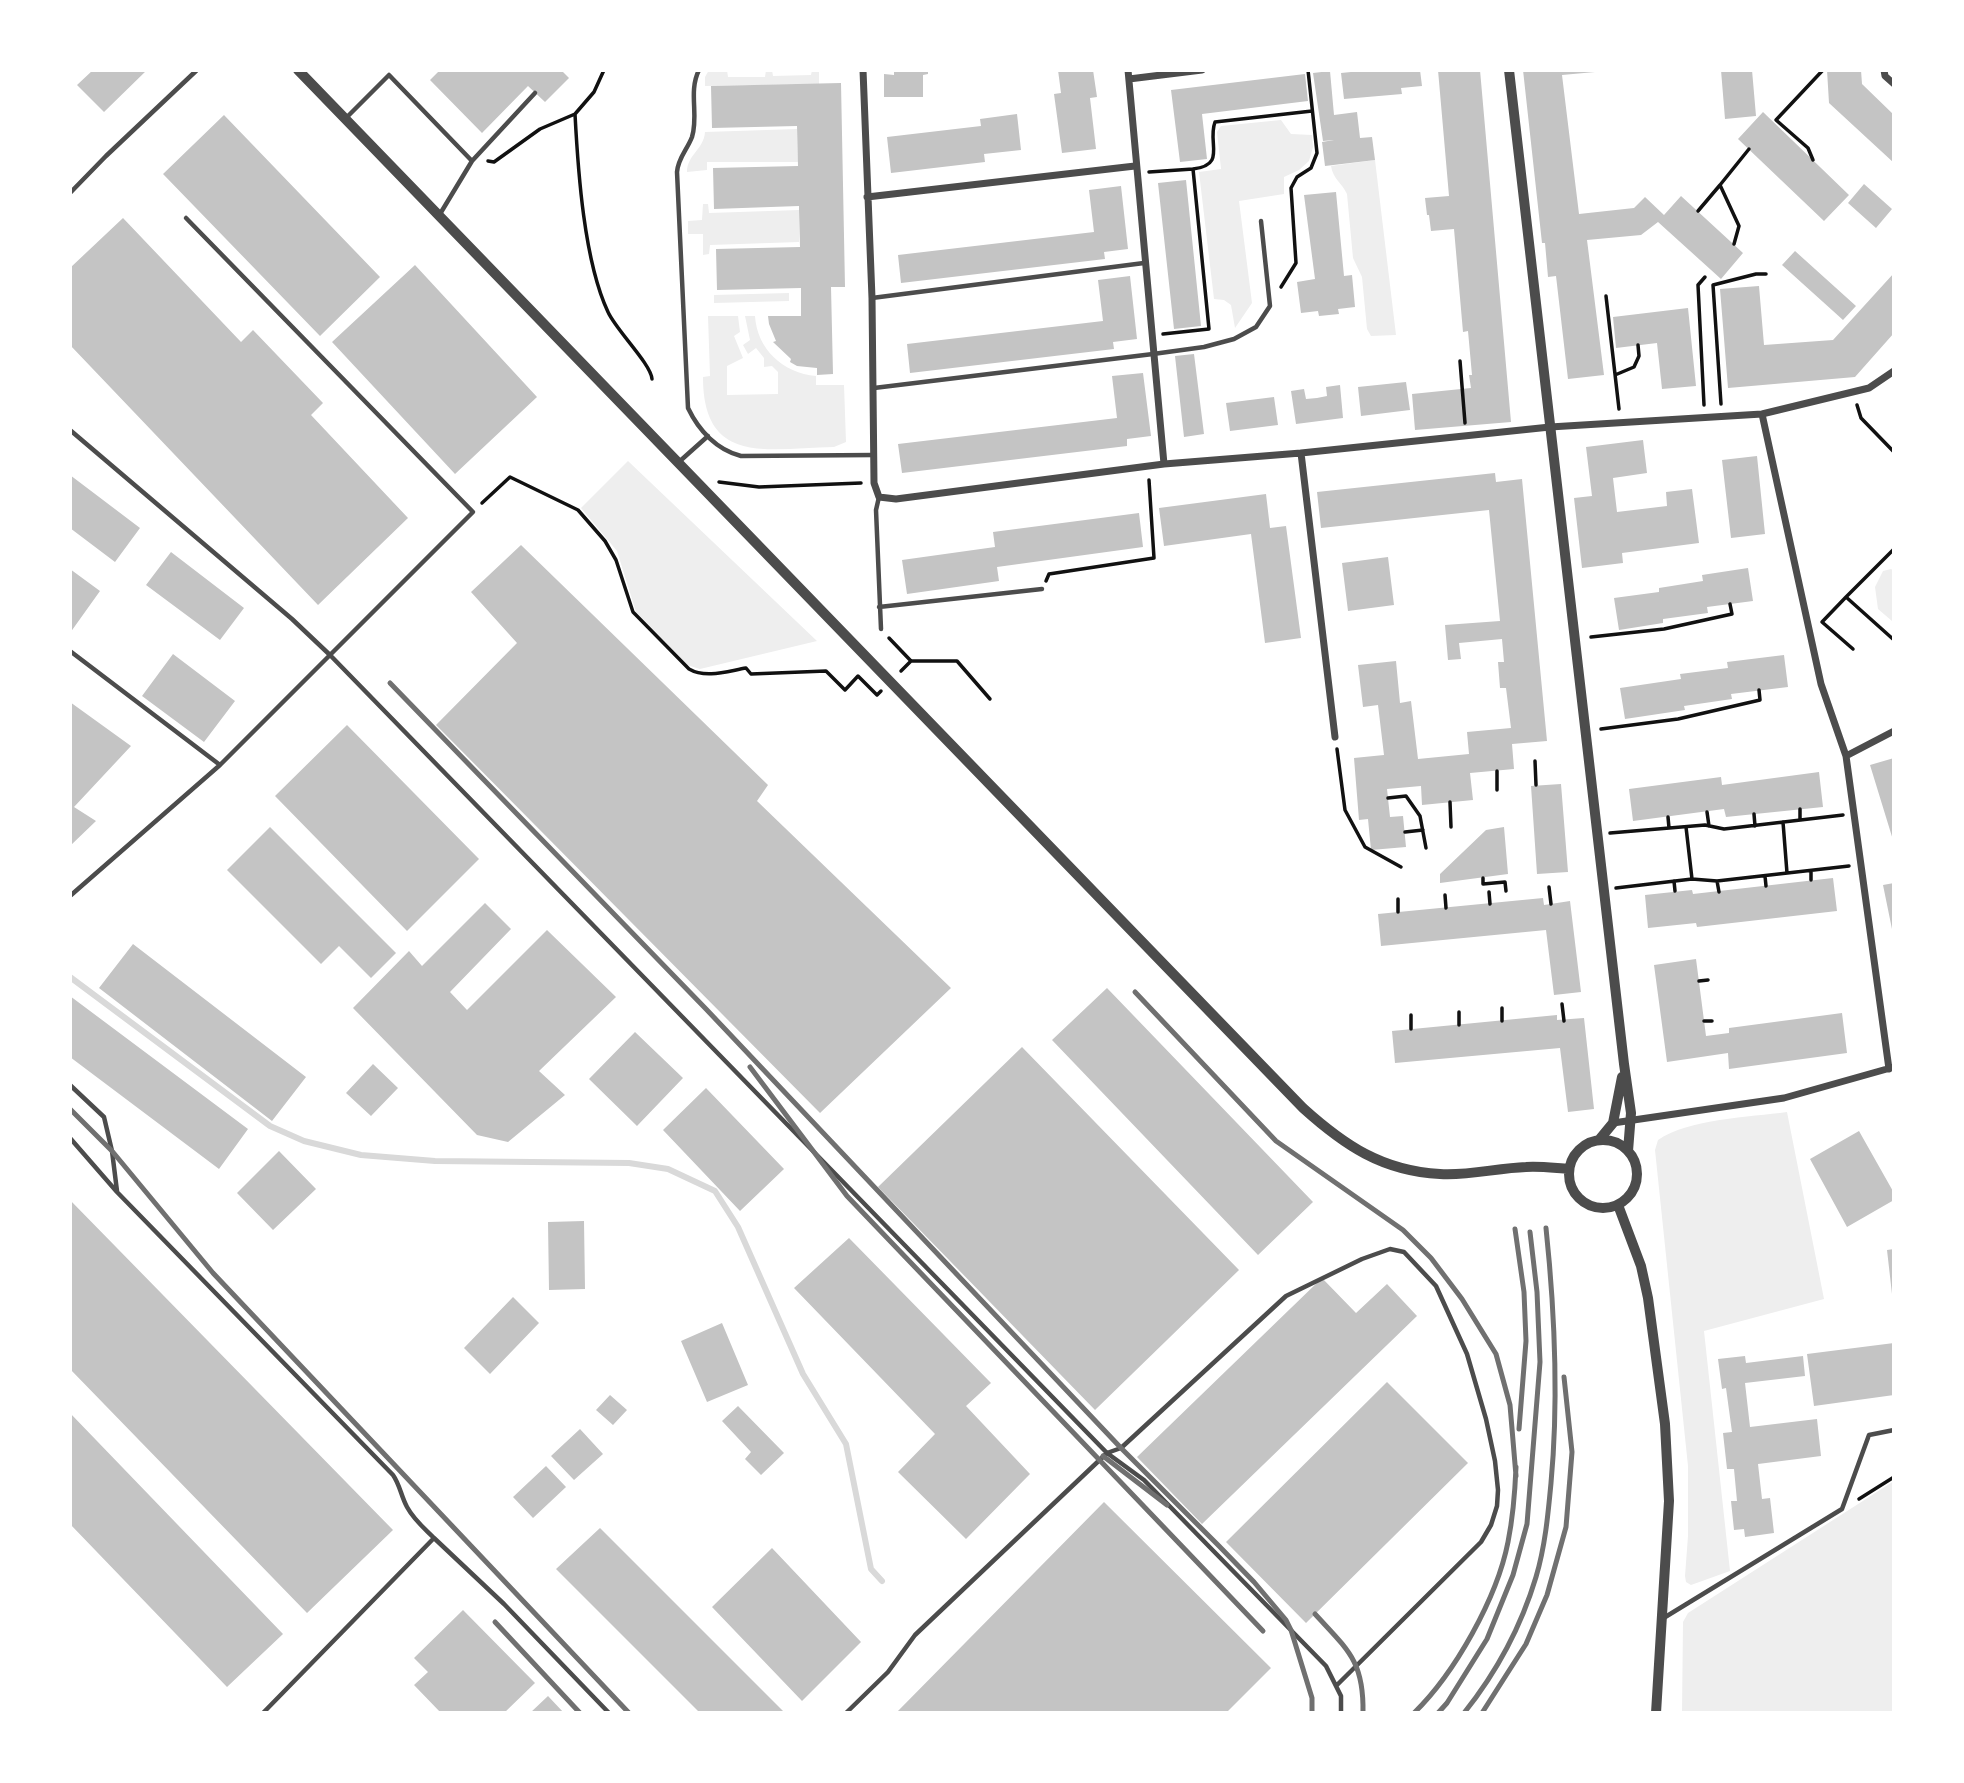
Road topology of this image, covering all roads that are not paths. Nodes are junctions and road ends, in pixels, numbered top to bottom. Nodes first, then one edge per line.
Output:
1 (197, 70) edge
2 (298, 70) edge
3 (699, 70) edge
4 (863, 70) edge
5 (1128, 70) edge
6 (1202, 70) edge
7 (1509, 70) edge
8 (1884, 70) edge
9 (1129, 79) junction
10 (1894, 84) edge
11 (535, 93) dead end
12 (345, 119) junction
13 (472, 161) junction
14 (1136, 170) junction
15 (70, 193) edge
16 (867, 197) junction
17 (439, 215) junction
18 (186, 218) dead end
19 (1261, 221) dead end
20 (1144, 263) junction
21 (872, 298) junction
22 (1153, 354) junction
23 (1894, 371) edge
24 (873, 388) junction
25 (1762, 414) junction
26 (1550, 427) junction
27 (70, 430) edge
28 (708, 436) junction
29 (1301, 453) junction
30 (874, 455) junction
31 (679, 463) junction
32 (1164, 464) junction
33 (879, 497) junction
34 (1042, 589) road end
35 (879, 607) junction
36 (881, 629) road end
37 (70, 651) edge
38 (330, 655) junction
39 (1894, 731) edge
40 (1335, 737) road end
41 (1846, 756) junction
42 (220, 765) junction
43 (70, 896) edge
44 (1624, 1064) junction
45 (1891, 1068) edge
46 (70, 1084) edge
47 (1631, 1120) junction
48 (1613, 1123) junction
49 (70, 1138) edge
50 (1599, 1140) junction
51 (1628, 1151) junction
52 (1569, 1169) junction
53 (117, 1192) junction
54 (1618, 1205) junction
55 (1894, 1430) edge
56 (1107, 1454) junction
57 (434, 1538) junction
58 (1661, 1620) junction
59 (1337, 1685) junction
60 (263, 1713) edge
61 (609, 1713) edge
62 (846, 1713) edge
63 (1341, 1713) edge
64 (1656, 1713) edge

1 - 15 lane
2 - 12 street
3 - 28 lane
4 - 16 street
5 - 9 street
6 - 9 street
7 - 26 street
8 - 10 street
9 - 14 street
11 - 13 lane
12 - 13 lane
12 - 17 street
13 - 17 lane
14 - 16 street
14 - 20 street
16 - 21 street
17 - 31 street
18 - 38 lane
19 - 22 lane
20 - 21 lane
20 - 22 street
21 - 24 street
22 - 24 lane
22 - 32 street
23 - 25 street
24 - 30 street
25 - 26 street
25 - 41 street
26 - 29 street
26 - 44 street
27 - 38 lane
28 - 30 lane
28 - 31 lane
29 - 32 street
29 - 40 street
30 - 33 street
31 - 52 street
32 - 33 street
33 - 35 lane
34 - 35 lane
35 - 36 lane
37 - 42 lane
38 - 42 lane
38 - 56 lane
39 - 41 street
41 - 45 street
42 - 43 lane
44 - 47 street
44 - 48 street
45 - 47 street
46 - 53 lane
47 - 48 street
47 - 51 street
48 - 50 street
49 - 53 lane
50 - 51 street
50 - 52 street
51 - 54 street
52 - 54 street
53 - 57 lane
54 - 58 street
55 - 58 lane
56 - 59 lane
56 - 59 lane
56 - 62 lane
57 - 60 lane
57 - 61 lane
58 - 64 street
59 - 63 lane

